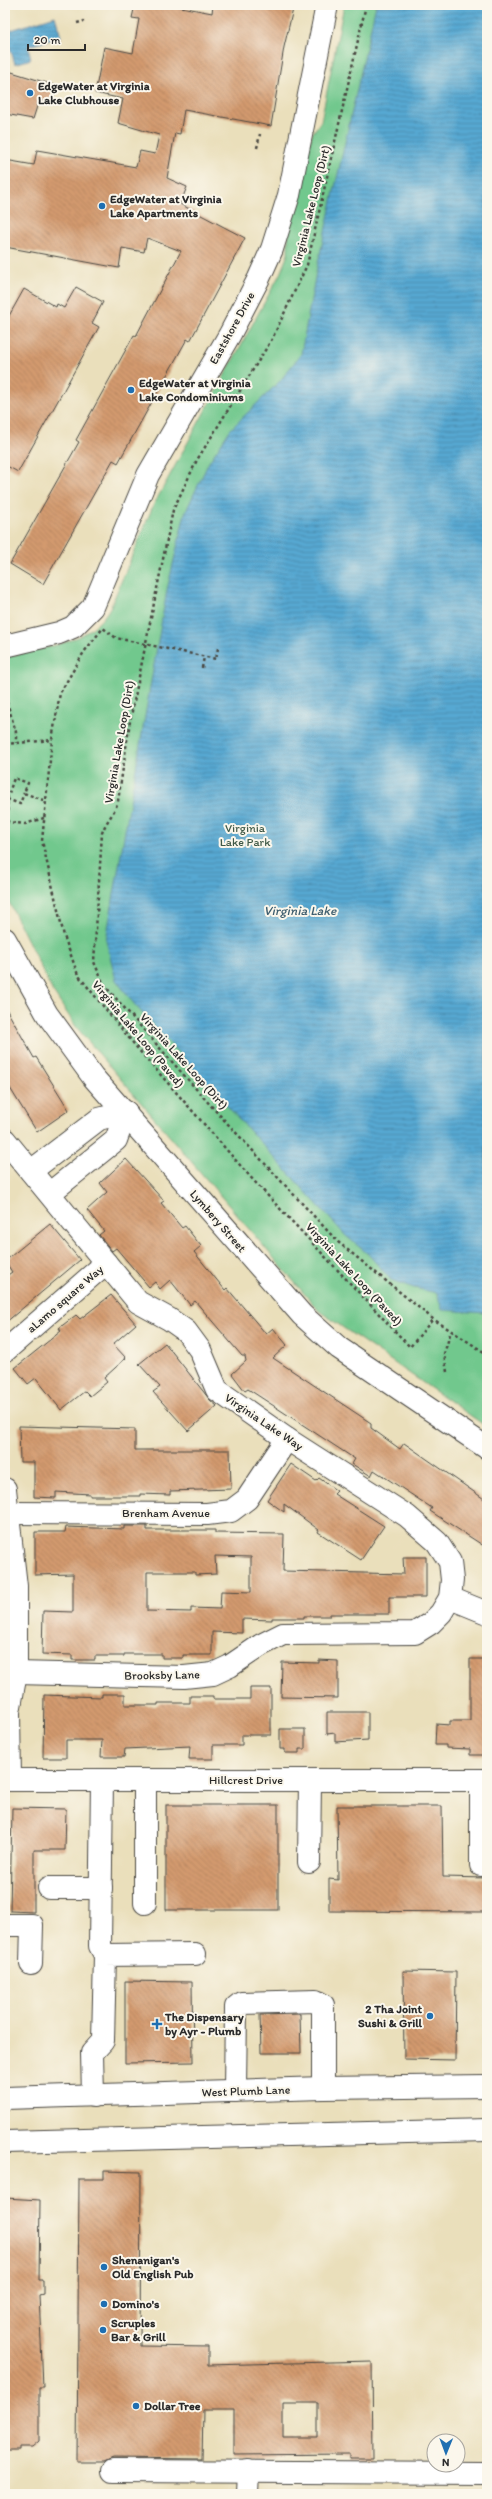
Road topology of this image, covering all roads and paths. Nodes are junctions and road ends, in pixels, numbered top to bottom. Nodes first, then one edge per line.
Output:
1 (327, 5) edge
2 (366, 5) edge
3 (84, 21) dead end
4 (76, 23) dead end
5 (260, 134) dead end
6 (257, 148) dead end
7 (5, 646) edge
8 (145, 646) junction
9 (218, 648) dead end
10 (204, 657) junction
11 (202, 668) dead end
12 (5, 696) edge
13 (52, 740) junction
14 (16, 743) junction
15 (5, 744) edge
16 (5, 786) edge
17 (10, 789) junction
18 (23, 793) junction
19 (7, 799) junction
20 (46, 800) junction
21 (44, 818) junction
22 (5, 939) edge
23 (126, 1112) junction
24 (5, 1140) edge
25 (31, 1171) junction
26 (50, 1194) junction
27 (106, 1263) junction
28 (433, 1319) junction
29 (451, 1331) junction
30 (5, 1351) edge
31 (487, 1354) edge
32 (447, 1372) dead end
33 (287, 1439) junction
34 (487, 1448) edge
35 (5, 1489) edge
36 (8, 1513) junction
37 (450, 1598) junction
38 (487, 1613) edge
39 (16, 1673) junction
40 (8, 1780) edge
41 (102, 1780) junction
42 (145, 1780) junction
43 (310, 1780) junction
44 (484, 1780) edge
45 (309, 1862) dead end
46 (481, 1865) dead end
47 (49, 1888) dead end
48 (101, 1888) junction
49 (145, 1903) dead end
50 (5, 1925) edge
51 (195, 1954) dead end
52 (105, 1955) junction
53 (31, 1964) dead end
54 (487, 2086) edge
55 (323, 2088) junction
56 (236, 2091) junction
57 (93, 2096) junction
58 (5, 2098) edge
59 (487, 2130) edge
60 (5, 2142) edge
61 (113, 2471) dead end
62 (248, 2471) junction
63 (487, 2473) edge
64 (247, 2494) edge

1 - 7 street, Eastshore Drive
2 - 8 path, Virginia Lake Loop (Dirt)
3 - 4 path
5 - 6 path
8 - 10 path
8 - 13 path, Virginia Lake Loop (Paved)
8 - 28 path, Virginia Lake Loop (Dirt)
9 - 10 path
10 - 11 path
12 - 14 path
13 - 14 path
13 - 20 path, Virginia Lake Loop (Paved)
14 - 15 path
16 - 17 path
17 - 18 path
17 - 19 path
18 - 19 path
18 - 20 path
19 - 21 path
20 - 21 path, Virginia Lake Loop (Paved)
21 - 28 path, Virginia Lake Loop (Paved)
22 - 23 street, Lymbery Street
23 - 25 street
23 - 26 street
23 - 34 street, Lymbery Street
24 - 25 street, Virginia Lake Way
25 - 26 street, Virginia Lake Way
26 - 27 street, Virginia Lake Way
27 - 30 street, aLamo square Way
27 - 33 street, Virginia Lake Way
28 - 29 path, Virginia Lake Loop (Dirt)
29 - 31 path, Virginia Lake Loop (Dirt)
29 - 32 path
33 - 36 street, Brenham Avenue
33 - 37 street, Virginia Lake Way
35 - 36 street
36 - 39 street
37 - 38 street
37 - 39 street, Brooksby Lane
39 - 40 street
40 - 41 street, Hillcrest Drive
41 - 42 street, Hillcrest Drive
41 - 48 street
42 - 43 street, Hillcrest Drive
42 - 49 street
43 - 44 street, Hillcrest Drive
43 - 45 street
44 - 46 street
47 - 48 street
48 - 52 street
50 - 53 street
51 - 52 street
52 - 57 street
54 - 55 street, West Plumb Lane
55 - 56 street, West Plumb Lane
55 - 56 street
56 - 57 street, West Plumb Lane
57 - 58 street, West Plumb Lane
59 - 60 street
61 - 62 street
62 - 63 street
62 - 64 street

